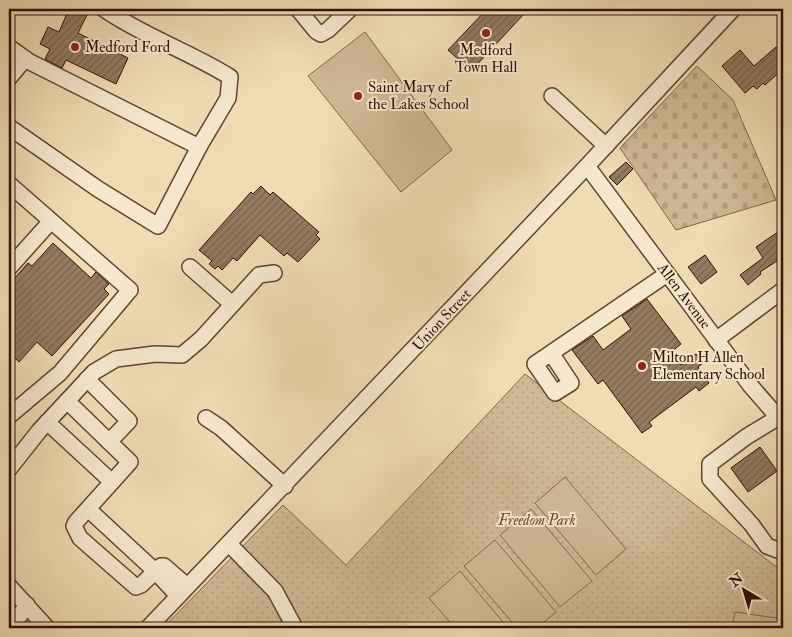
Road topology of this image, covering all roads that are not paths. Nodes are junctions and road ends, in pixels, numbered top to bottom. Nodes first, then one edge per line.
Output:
1 (106, 9) edge
2 (298, 9) edge
3 (349, 9) edge
4 (733, 9) edge
5 (9, 47) edge
6 (25, 58) junction
7 (9, 78) edge
8 (552, 96) dead end
9 (9, 127) edge
10 (606, 146) junction
11 (199, 147) junction
12 (587, 166) junction
13 (9, 184) edge
14 (51, 221) junction
15 (190, 267) dead end
16 (9, 268) edge
17 (274, 273) dead end
18 (667, 274) junction
19 (783, 290) edge
20 (232, 304) junction
21 (716, 340) junction
22 (551, 353) dead end
23 (87, 380) junction
24 (67, 401) junction
25 (9, 416) edge
26 (206, 418) dead end
27 (780, 421) edge
28 (47, 422) junction
29 (109, 442) junction
30 (9, 469) edge
31 (112, 482) junction
32 (284, 486) junction
33 (88, 509) junction
34 (228, 544) junction
35 (783, 552) edge
36 (155, 571) junction
37 (9, 586) edge
38 (183, 591) junction
39 (27, 605) junction
40 (16, 622) edge
41 (47, 628) edge
42 (148, 628) edge
43 (294, 628) edge

1 - 11 street
2 - 3 street
4 - 10 street, Union Street
5 - 6 street
6 - 7 street
6 - 11 street
8 - 10 street
9 - 11 street
10 - 12 street, Union Street
12 - 18 street, Allen Avenue
12 - 32 street, Union Street
13 - 14 street
14 - 16 street
14 - 25 street
15 - 20 street
17 - 20 street
18 - 21 street, Allen Avenue
18 - 22 street
19 - 21 street
20 - 23 street
21 - 27 street, Allen Avenue
23 - 24 street
23 - 29 street
24 - 28 street
24 - 29 street
26 - 32 street
27 - 35 street
28 - 30 street
28 - 31 street
29 - 31 street
31 - 33 street
32 - 34 street, Union Street
33 - 36 street
33 - 36 street
34 - 38 street, Union Street
34 - 43 street
36 - 38 street
37 - 39 street
38 - 42 street, Union Street
39 - 40 street
39 - 41 street

